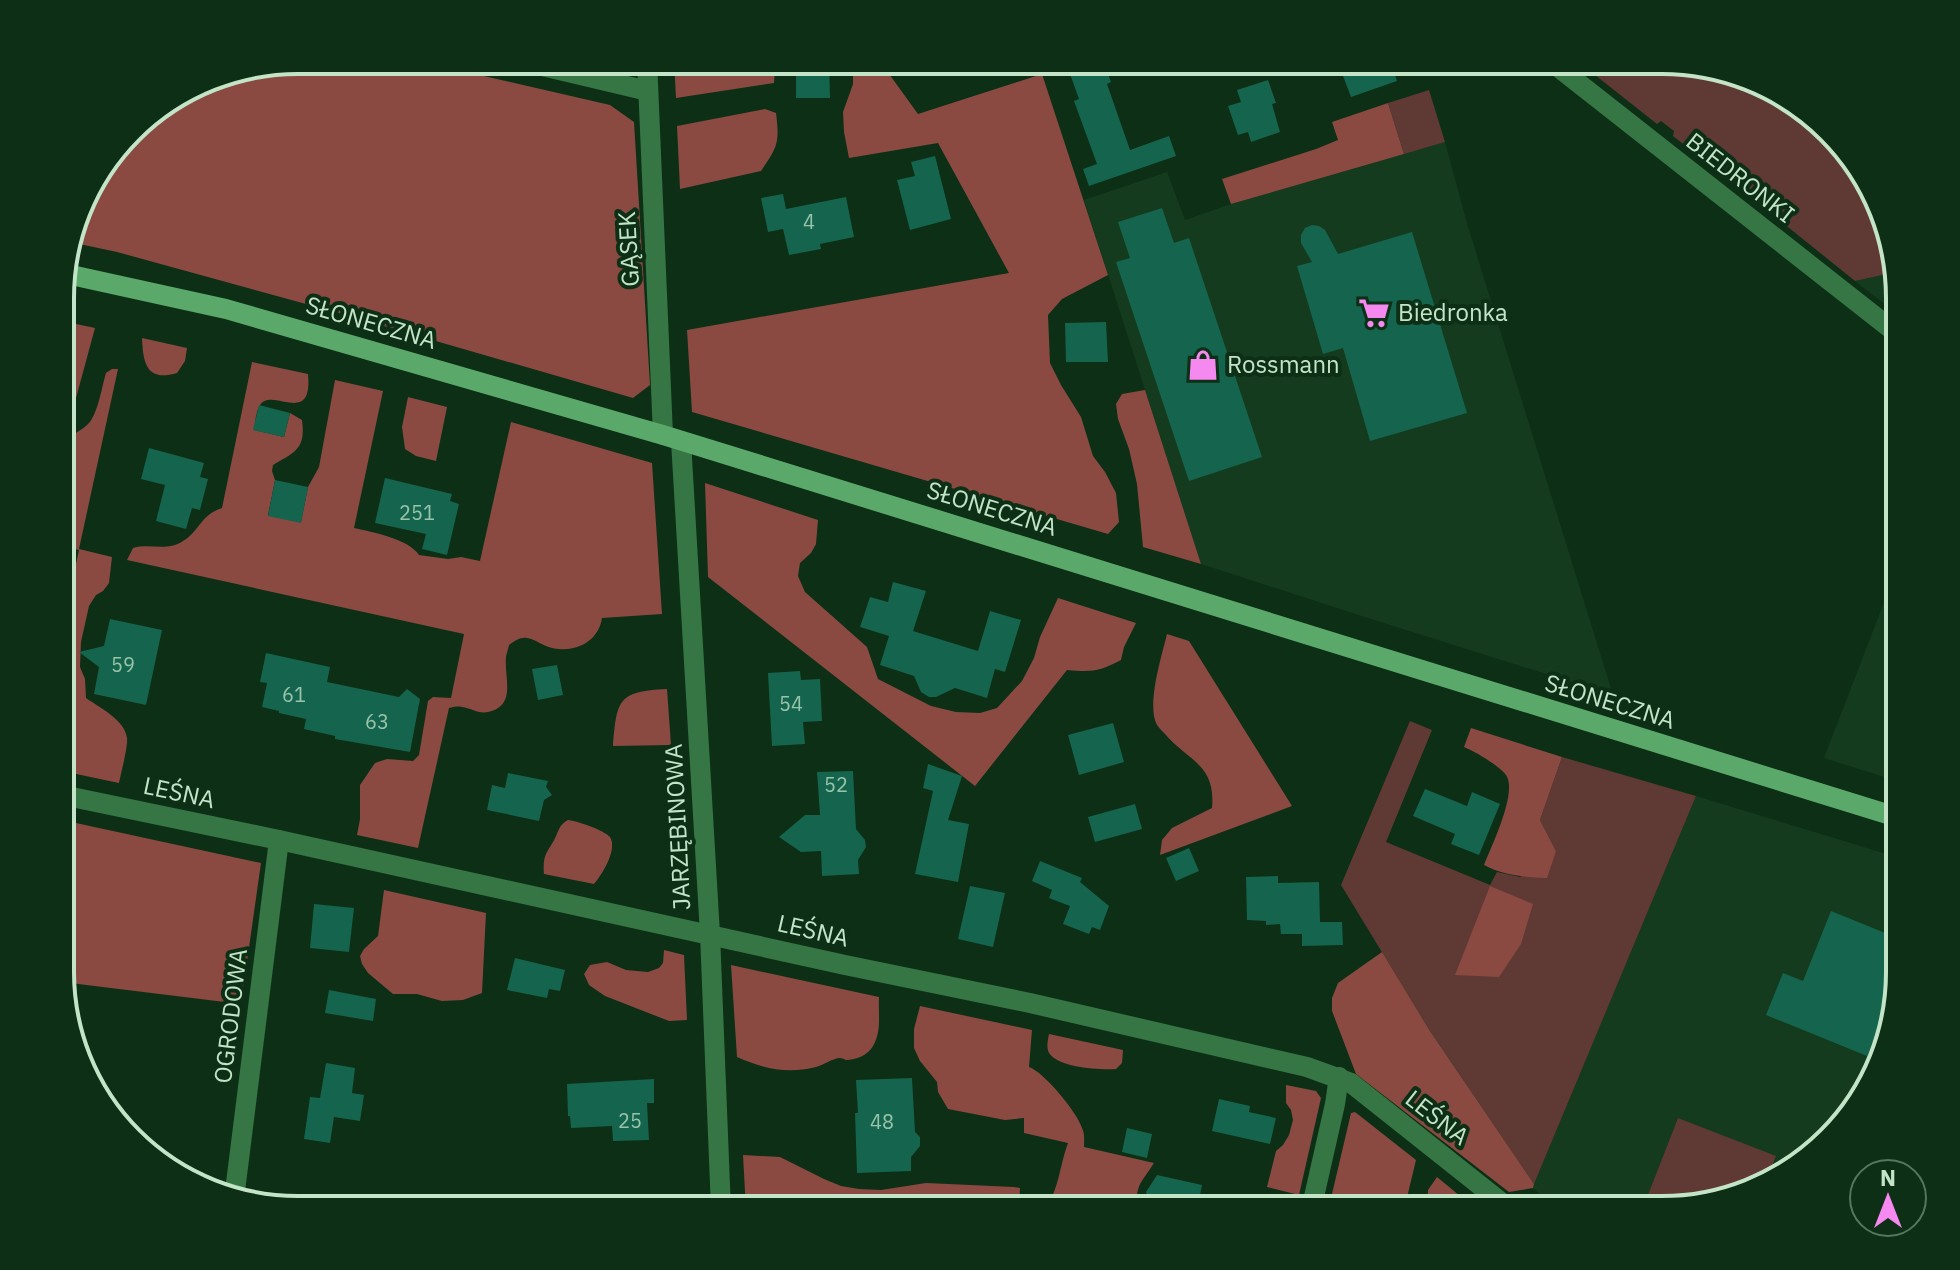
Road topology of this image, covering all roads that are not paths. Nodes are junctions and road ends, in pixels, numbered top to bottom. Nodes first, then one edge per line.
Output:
1 (576, 74) edge
2 (647, 74) edge
3 (1567, 74) edge
4 (648, 91) junction
5 (76, 276) edge
6 (1886, 325) edge
7 (672, 438) junction
8 (74, 797) edge
9 (1886, 814) edge
10 (279, 840) junction
11 (710, 934) junction
12 (1339, 1077) junction
13 (236, 1187) edge
14 (720, 1196) edge
15 (1314, 1196) edge
16 (1493, 1196) edge

1 - 4 street
2 - 4 street, GĄSEK
3 - 6 street, BIEDRONKI
4 - 7 street, GĄSEK
5 - 7 main road, SŁONECZNA
7 - 9 main road, SŁONECZNA
7 - 11 street, JARZĘBINOWA
8 - 10 street, LEŚNA
10 - 11 street, LEŚNA
10 - 13 street, OGRODOWA
11 - 12 street, LEŚNA
11 - 14 street, JARZĘBINOWA
12 - 15 street
12 - 16 street, LEŚNA

